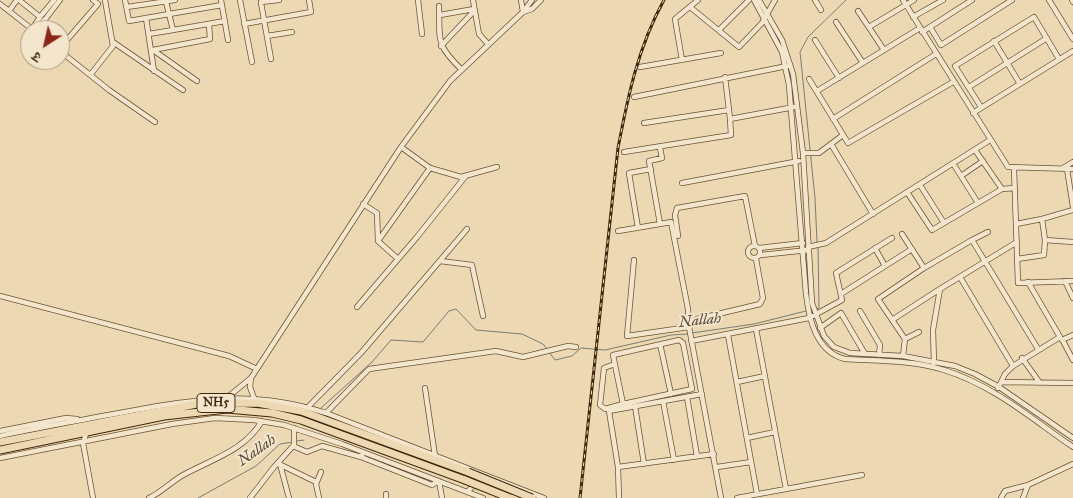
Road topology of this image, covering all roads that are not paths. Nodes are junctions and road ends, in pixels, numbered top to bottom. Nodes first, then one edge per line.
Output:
1 (18, 0) edge
2 (54, 0) edge
3 (60, 0) edge
4 (93, 0) edge
5 (105, 0) edge
6 (125, 0) edge
7 (175, 0) edge
8 (240, 0) edge
9 (279, 0) edge
10 (310, 0) edge
11 (418, 0) edge
12 (472, 0) edge
13 (521, 0) edge
14 (532, 0) edge
15 (541, 0) edge
16 (698, 0) edge
17 (749, 0) edge
18 (754, 0) edge
19 (759, 0) edge
20 (775, 0) edge
21 (816, 0) edge
22 (914, 0) edge
23 (943, 0) edge
24 (972, 0) edge
25 (1012, 0) edge
26 (1049, 0) edge
27 (158, 1) edge
28 (261, 1) edge
29 (166, 2) junction
30 (221, 2) edge
31 (904, 2) edge
32 (0, 4) edge
33 (439, 6) dead end
34 (127, 7) junction
35 (690, 7) junction
36 (474, 10) junction
37 (821, 10) dead end
38 (9, 11) junction
39 (858, 11) dead end
40 (524, 12) junction
41 (766, 12) junction
42 (170, 15) junction
43 (440, 15) junction
44 (913, 17) junction
45 (146, 18) junction
46 (42, 19) junction
47 (764, 19) junction
48 (21, 20) edge
49 (225, 21) junction
50 (264, 21) junction
51 (836, 22) dead end
52 (209, 24) junction
53 (244, 24) junction
54 (869, 27) junction
55 (930, 27) junction
56 (173, 30) junction
57 (719, 30) junction
58 (921, 30) junction
59 (292, 32) dead end
60 (149, 34) junction
61 (422, 34) dead end
62 (267, 36) junction
63 (70, 37) edge
64 (1047, 38) junction
65 (1073, 39) edge
66 (228, 40) dead end
67 (815, 40) dead end
68 (994, 41) junction
69 (113, 42) junction
70 (488, 44) junction
71 (941, 45) junction
72 (441, 46) junction
73 (153, 50) junction
74 (884, 50) junction
75 (1073, 51) edge
76 (934, 52) junction
77 (722, 53) dead end
78 (70, 57) edge
79 (271, 59) dead end
80 (1059, 59) junction
81 (682, 60) junction
82 (252, 62) dead end
83 (863, 63) junction
84 (1007, 63) junction
85 (791, 65) junction
86 (785, 66) junction
87 (640, 67) dead end
88 (154, 70) junction
89 (462, 70) junction
90 (91, 74) junction
91 (725, 77) junction
92 (839, 78) junction
93 (809, 79) dead end
94 (197, 81) dead end
95 (953, 82) junction
96 (1020, 84) junction
97 (969, 87) junction
98 (183, 90) dead end
99 (817, 92) junction
100 (634, 96) dead end
101 (795, 106) junction
102 (982, 107) junction
103 (729, 110) junction
104 (973, 113) junction
105 (730, 119) junction
106 (833, 119) junction
107 (156, 122) dead end
108 (644, 123) dead end
109 (843, 135) junction
110 (990, 140) junction
111 (831, 144) junction
112 (401, 147) junction
113 (660, 148) junction
114 (975, 150) junction
115 (624, 152) dead end
116 (802, 153) junction
117 (803, 160) junction
118 (983, 161) junction
119 (797, 162) junction
120 (1073, 162) edge
121 (954, 165) junction
122 (497, 167) dead end
123 (430, 168) junction
124 (651, 169) junction
125 (1014, 169) junction
126 (1068, 169) edge
127 (465, 176) junction
128 (961, 176) junction
129 (682, 183) dead end
130 (920, 185) junction
131 (1015, 188) junction
132 (1002, 189) junction
133 (907, 192) junction
134 (978, 203) junction
135 (363, 204) junction
136 (1073, 209) edge
137 (873, 214) junction
138 (1042, 219) junction
139 (660, 224) junction
140 (944, 224) junction
141 (1016, 224) junction
142 (638, 228) junction
143 (467, 229) dead end
144 (618, 231) dead end
145 (988, 232) dead end
146 (902, 234) dead end
147 (678, 236) dead end
148 (892, 238) dead end
149 (972, 240) junction
150 (1045, 240) junction
151 (378, 242) junction
152 (1017, 242) junction
153 (1073, 242) edge
154 (802, 243) junction
155 (757, 247) junction
156 (809, 247) junction
157 (876, 248) junction
158 (912, 249) junction
159 (802, 251) junction
160 (758, 257) junction
161 (398, 259) junction
162 (1017, 259) junction
163 (634, 260) dead end
164 (440, 261) junction
165 (984, 261) junction
166 (885, 266) junction
167 (924, 268) junction
168 (960, 277) junction
169 (1065, 281) junction
170 (1073, 281) edge
171 (1028, 282) junction
172 (940, 289) junction
173 (840, 294) junction
174 (0, 296) edge
175 (1073, 298) edge
176 (357, 307) dead end
177 (812, 311) junction
178 (860, 311) dead end
179 (483, 316) dead end
180 (809, 318) junction
181 (892, 320) junction
182 (689, 327) junction
183 (820, 328) junction
184 (756, 329) junction
185 (919, 332) dead end
186 (728, 335) junction
187 (1073, 335) edge
188 (905, 339) junction
189 (1062, 339) junction
190 (691, 341) junction
191 (660, 344) junction
192 (576, 347) dead end
193 (1038, 349) junction
194 (865, 354) junction
195 (879, 355) junction
196 (903, 356) junction
197 (1022, 358) junction
198 (1073, 360) edge
199 (934, 361) junction
200 (614, 364) junction
201 (696, 366) junction
202 (1013, 366) junction
203 (689, 367) junction
204 (934, 367) junction
205 (256, 369) junction
206 (765, 376) junction
207 (251, 378) junction
208 (737, 382) junction
209 (1002, 382) junction
210 (1040, 383) junction
211 (1073, 383) edge
212 (999, 387) junction
213 (425, 388) dead end
214 (995, 393) junction
215 (671, 394) junction
216 (702, 394) junction
217 (228, 397) junction
218 (687, 397) junction
219 (254, 398) junction
220 (664, 401) junction
221 (623, 404) junction
222 (635, 406) junction
223 (308, 407) junction
224 (326, 412) junction
225 (262, 421) junction
226 (123, 422) junction
227 (84, 427) junction
228 (294, 428) junction
229 (0, 431) edge
230 (775, 432) junction
231 (0, 436) edge
232 (1072, 437) edge
233 (747, 438) junction
234 (0, 442) edge
235 (1067, 442) junction
236 (84, 443) junction
237 (294, 446) junction
238 (1073, 446) edge
239 (0, 450) edge
240 (362, 451) junction
241 (714, 454) junction
242 (435, 456) junction
243 (698, 456) junction
244 (361, 457) junction
245 (0, 458) edge
246 (674, 460) junction
247 (751, 462) junction
248 (280, 463) junction
249 (644, 464) junction
250 (1073, 464) edge
251 (618, 468) junction
252 (717, 468) junction
253 (475, 469) junction
254 (321, 472) dead end
255 (862, 475) dead end
256 (439, 481) junction
257 (316, 482) junction
258 (1028, 485) junction
259 (786, 489) junction
260 (467, 492) junction
261 (757, 494) junction
262 (93, 498) edge
263 (149, 498) edge
264 (250, 498) edge
265 (289, 498) edge
266 (319, 498) edge
267 (442, 498) edge
268 (483, 498) edge
269 (510, 498) edge
270 (532, 498) edge
271 (544, 498) edge
272 (619, 498) edge
273 (721, 498) edge
274 (738, 498) edge
275 (1001, 498) edge
276 (1024, 498) edge

1 - 38 street
1 - 46 street
2 - 46 street
3 - 46 street
4 - 63 street
5 - 69 street
6 - 34 street
7 - 29 street
8 - 53 street
9 - 28 street
10 - 50 street
11 - 61 street
12 - 36 street
13 - 40 street
14 - 40 street
15 - 40 street
16 - 35 street
17 - 57 street
18 - 47 street
19 - 41 street
20 - 41 street
21 - 37 street
22 - 31 street
23 - 44 street
24 - 55 street
25 - 71 street
26 - 65 street
27 - 29 street
27 - 34 street
28 - 50 street
29 - 42 street
30 - 42 street
30 - 49 street
31 - 44 street
31 - 54 street
32 - 38 street
33 - 43 street
34 - 45 street
35 - 57 street
35 - 81 street
36 - 43 street
36 - 70 street
36 - 72 street
38 - 48 street
39 - 54 street
40 - 70 street
41 - 47 street
41 - 85 street
42 - 45 street
42 - 56 street
43 - 72 street
44 - 58 street
45 - 60 street
47 - 57 street
47 - 86 street
49 - 52 street
49 - 66 street
50 - 53 street
50 - 62 street
51 - 83 street
52 - 56 street
52 - 73 street
53 - 82 street
54 - 74 street
55 - 58 street
55 - 71 street
56 - 60 street
58 - 74 street
58 - 76 street
59 - 62 street
60 - 73 street
62 - 79 street
64 - 68 street
64 - 80 street
64 - 84 street
67 - 92 street
68 - 84 street
68 - 97 street
69 - 88 street
69 - 90 street
70 - 89 street
71 - 76 street
72 - 89 street
73 - 88 street
73 - 94 street
74 - 83 street
75 - 80 street
76 - 95 street
76 - 106 street
77 - 81 street
78 - 90 street
80 - 96 street
81 - 87 street
83 - 92 street
84 - 96 street
84 - 97 street
85 - 86 street
85 - 101 street
86 - 91 street
86 - 101 street
88 - 98 street
89 - 112 street
90 - 107 street
91 - 100 street
91 - 103 street
92 - 99 street
93 - 99 street
95 - 104 street
95 - 109 street
96 - 102 street
97 - 102 street
99 - 106 street
101 - 105 street
101 - 116 street
101 - 119 street
102 - 104 street
103 - 105 street
103 - 108 street
104 - 110 street
105 - 113 street
106 - 109 street
109 - 111 street
110 - 114 street
110 - 125 street
111 - 116 street
111 - 137 street
112 - 123 street
112 - 135 street
113 - 115 street
113 - 124 street
114 - 118 street
114 - 121 street
116 - 117 street
117 - 119 street
117 - 156 street
118 - 128 street
118 - 132 street
119 - 129 street
119 - 154 street
120 - 126 street
121 - 128 street
121 - 130 street
122 - 127 street
123 - 127 street
123 - 151 street
124 - 139 street
124 - 142 street
125 - 126 street
125 - 131 street
126 - 136 street
127 - 161 street
128 - 134 street
130 - 133 street
130 - 140 street
131 - 132 street
131 - 141 street
132 - 134 street
133 - 137 street
133 - 140 street
134 - 140 street
135 - 151 street
135 - 205 street
136 - 138 street
137 - 156 street
138 - 141 street
138 - 150 street
139 - 142 street
139 - 182 street
141 - 152 street
142 - 144 street
143 - 164 street
145 - 149 street
146 - 158 street
147 - 155 street
148 - 157 street
149 - 165 street
149 - 167 street
150 - 153 street
150 - 162 street
151 - 161 street
152 - 162 street
152 - 165 street
154 - 155 street
154 - 156 street
154 - 159 street
155 - 160 street
155 - 160 street
156 - 159 street
156 - 177 street
157 - 166 street
157 - 173 street
158 - 166 street
158 - 167 street
159 - 160 street
159 - 177 street
160 - 182 street
161 - 176 street
162 - 171 street
163 - 182 street
164 - 179 street
164 - 223 street
165 - 168 street
165 - 193 street
166 - 173 street
167 - 181 street
168 - 172 street
168 - 202 street
169 - 170 street
169 - 171 street
169 - 175 street
171 - 189 street
172 - 181 street
172 - 199 street
173 - 177 street
174 - 205 street
177 - 180 street
177 - 183 street
178 - 195 street
180 - 184 street
180 - 204 street
181 - 188 street
182 - 190 street
183 - 194 street
183 - 194 street
184 - 186 street
184 - 206 street
185 - 188 street
186 - 190 street
186 - 208 street
187 - 189 street
188 - 196 street
189 - 193 street
189 - 198 street
190 - 201 street
191 - 200 street
191 - 203 street
191 - 215 street
192 - 224 street
193 - 197 street
194 - 195 street
195 - 196 street
196 - 199 street
197 - 202 street
197 - 210 street
199 - 204 street
199 - 212 street
200 - 221 street
200 - 221 street
201 - 203 street
201 - 216 street
202 - 209 street
203 - 215 street
204 - 214 street
205 - 207 street
206 - 208 street
206 - 230 street
207 - 217 street
207 - 219 street
208 - 233 street
209 - 210 street
209 - 212 street
210 - 211 street
212 - 214 street
212 - 232 street
213 - 242 street
214 - 235 street
215 - 221 street
216 - 218 street
216 - 241 street
217 - 219 street
217 - 227 street
218 - 220 street
218 - 243 street
219 - 223 street
220 - 222 street
220 - 246 street
222 - 249 street
222 - 251 street
223 - 224 street
224 - 242 street
225 - 228 street
225 - 236 street
225 - 263 street
226 - 227 highway, NH5
226 - 269 highway, NH5, bridge
226 - 270 highway, NH5, bridge
227 - 229 street
227 - 231 street
227 - 234 highway, NH5
227 - 236 street
227 - 239 highway, NH5
228 - 237 street
228 - 240 street
230 - 233 street
230 - 259 street
232 - 235 street
233 - 247 street
235 - 238 street
236 - 245 street
236 - 262 street
237 - 244 street
237 - 248 street
240 - 244 street
240 - 256 street
241 - 243 street
241 - 252 street
242 - 253 street
243 - 246 street
244 - 256 street
246 - 249 street
247 - 252 street
247 - 261 street
248 - 257 street
248 - 264 street
248 - 265 street
249 - 251 street
250 - 258 street
251 - 272 street
252 - 273 street
253 - 260 street
253 - 271 street
254 - 257 street
255 - 259 street
256 - 260 street
256 - 267 street
257 - 266 street
258 - 275 street
258 - 276 street
259 - 261 street
260 - 268 street
261 - 274 street

